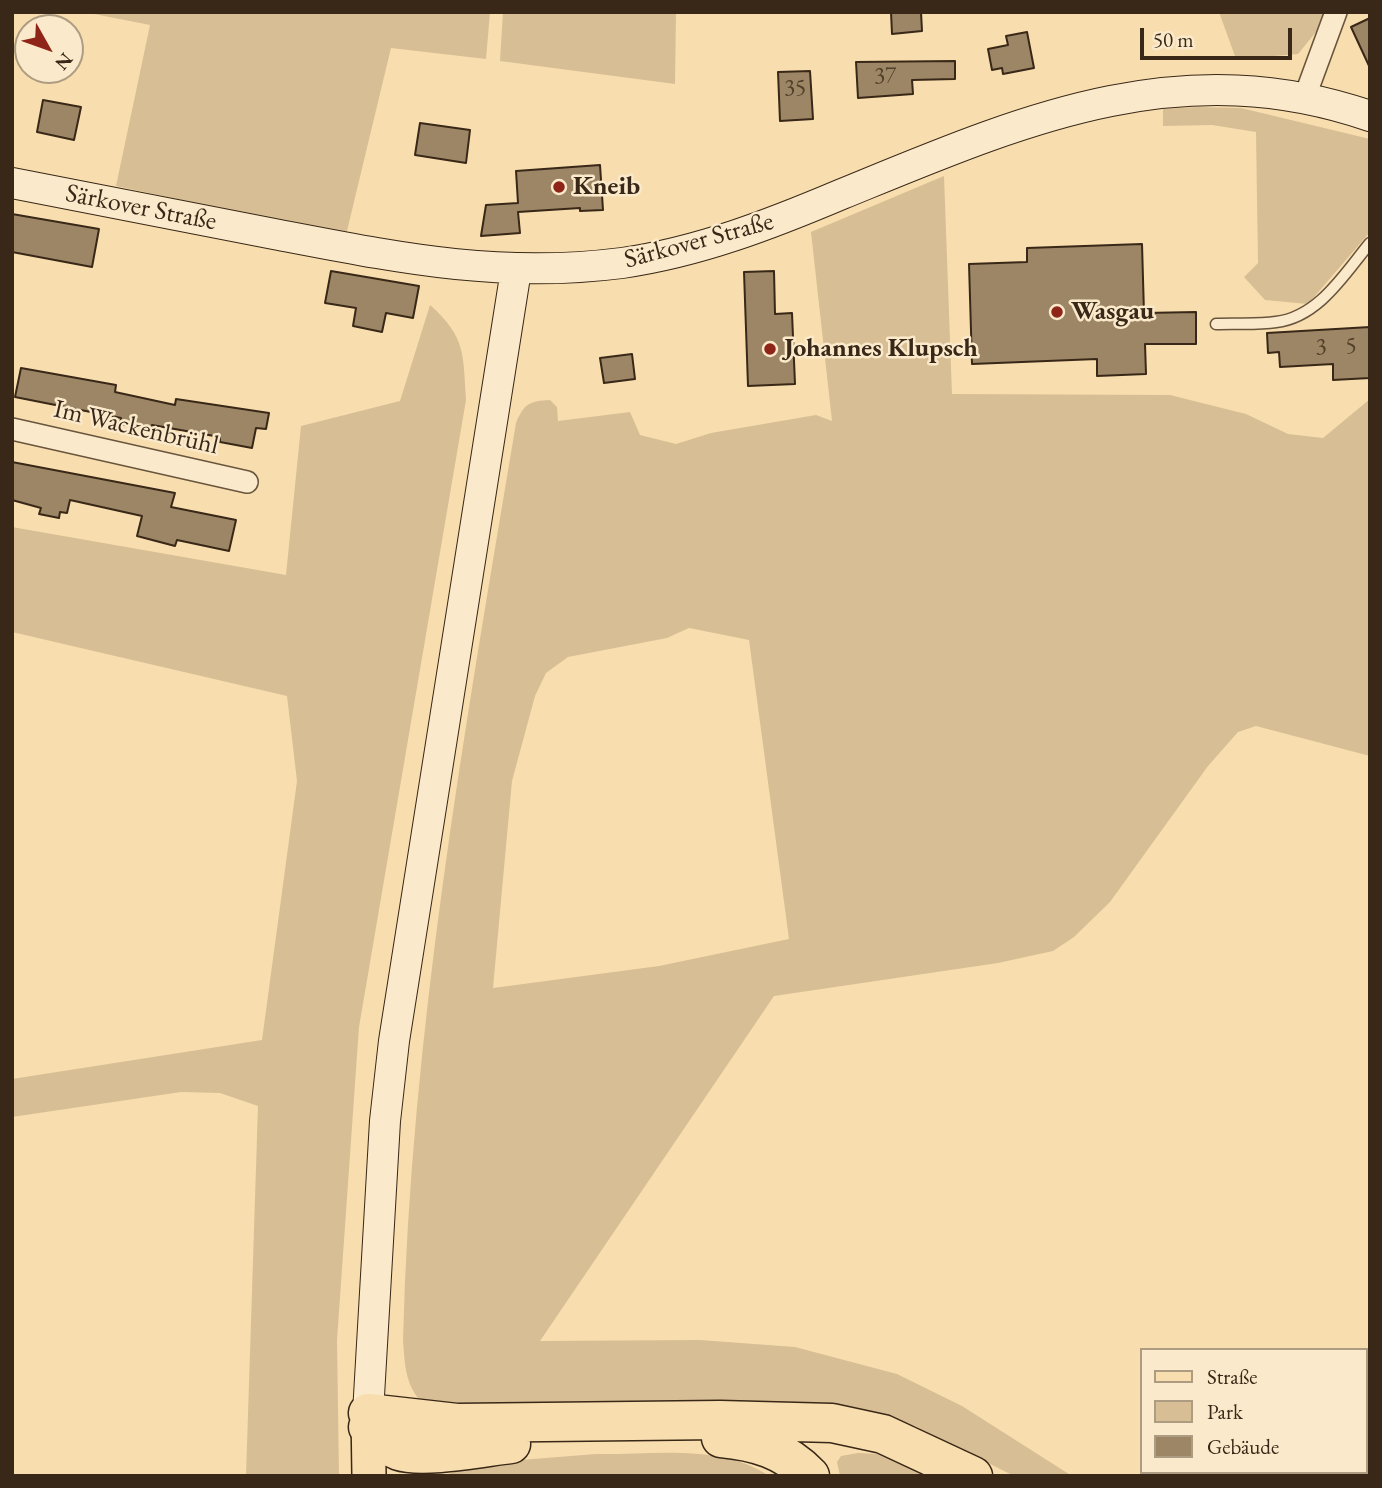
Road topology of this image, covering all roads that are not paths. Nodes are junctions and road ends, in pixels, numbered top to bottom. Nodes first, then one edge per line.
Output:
1 (1336, 12) edge
2 (1304, 99) junction
3 (1370, 116) edge
4 (12, 183) edge
5 (1370, 243) edge
6 (516, 270) junction
7 (1216, 324) dead end
8 (12, 429) edge
9 (247, 482) dead end
10 (368, 1420) junction
11 (444, 1452) junction
12 (369, 1476) edge
13 (409, 1476) edge
14 (810, 1476) edge
15 (973, 1476) edge

1 - 2 street
2 - 3 main road, Särkover Straße
2 - 6 main road, Särkover Straße
4 - 6 main road, Särkover Straße
5 - 7 lane
6 - 10 main road
8 - 9 street, Im Wackenbrühl
10 - 11 highway
10 - 12 main road
10 - 15 highway
11 - 13 highway
11 - 14 highway

